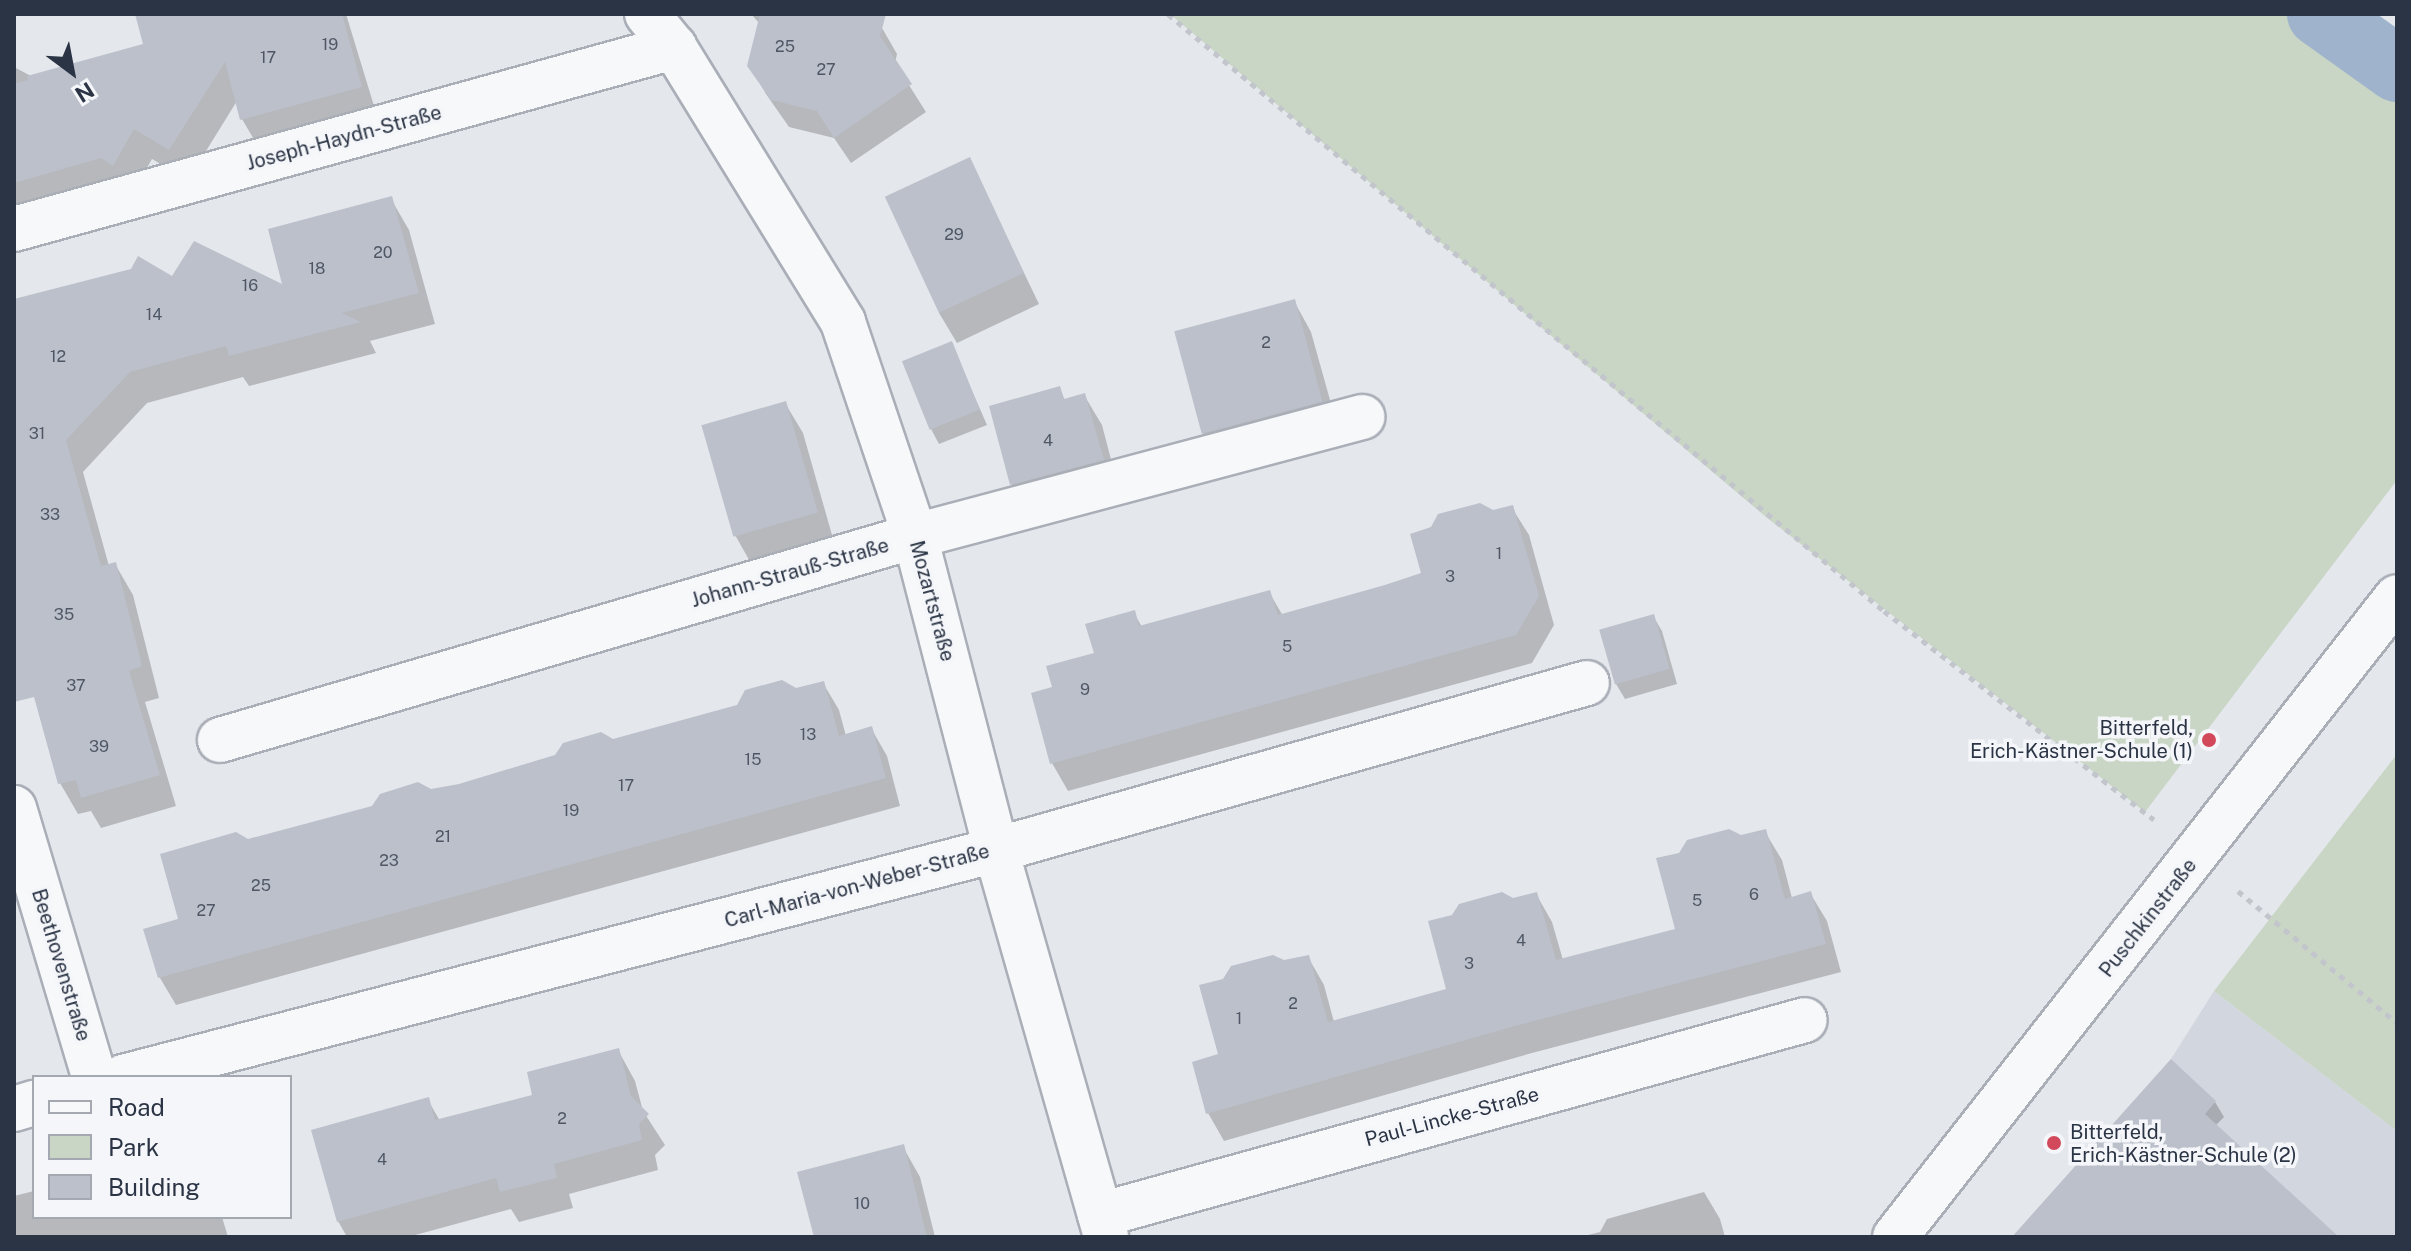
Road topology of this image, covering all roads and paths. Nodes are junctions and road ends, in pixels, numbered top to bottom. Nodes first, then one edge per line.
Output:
1 (647, 14) edge
2 (1168, 14) edge
3 (674, 47) junction
4 (14, 229) edge
5 (1362, 417) dead end
6 (915, 536) junction
7 (2397, 597) edge
8 (1587, 683) dead end
9 (220, 740) dead end
10 (14, 808) edge
11 (996, 850) junction
12 (2196, 856) junction
13 (1805, 1020) dead end
14 (2397, 1023) edge
15 (93, 1075) edge
16 (131, 1075) edge
17 (1103, 1226) edge
18 (1895, 1237) edge

1 - 3 street, Mozartstraße
2 - 12 path
3 - 4 street, Joseph-Haydn-Straße
3 - 6 street, Mozartstraße
5 - 6 street, Johann-Strauß-Straße
6 - 9 street, Johann-Strauß-Straße
6 - 11 street, Mozartstraße
7 - 12 street, Puschkinstraße
8 - 11 street, Carl-Maria-von-Weber-Straße
10 - 15 street, Beethovenstraße
11 - 16 street, Carl-Maria-von-Weber-Straße
11 - 17 street, Mozartstraße
12 - 14 path
12 - 18 street, Puschkinstraße
13 - 17 street, Paul-Lincke-Straße

